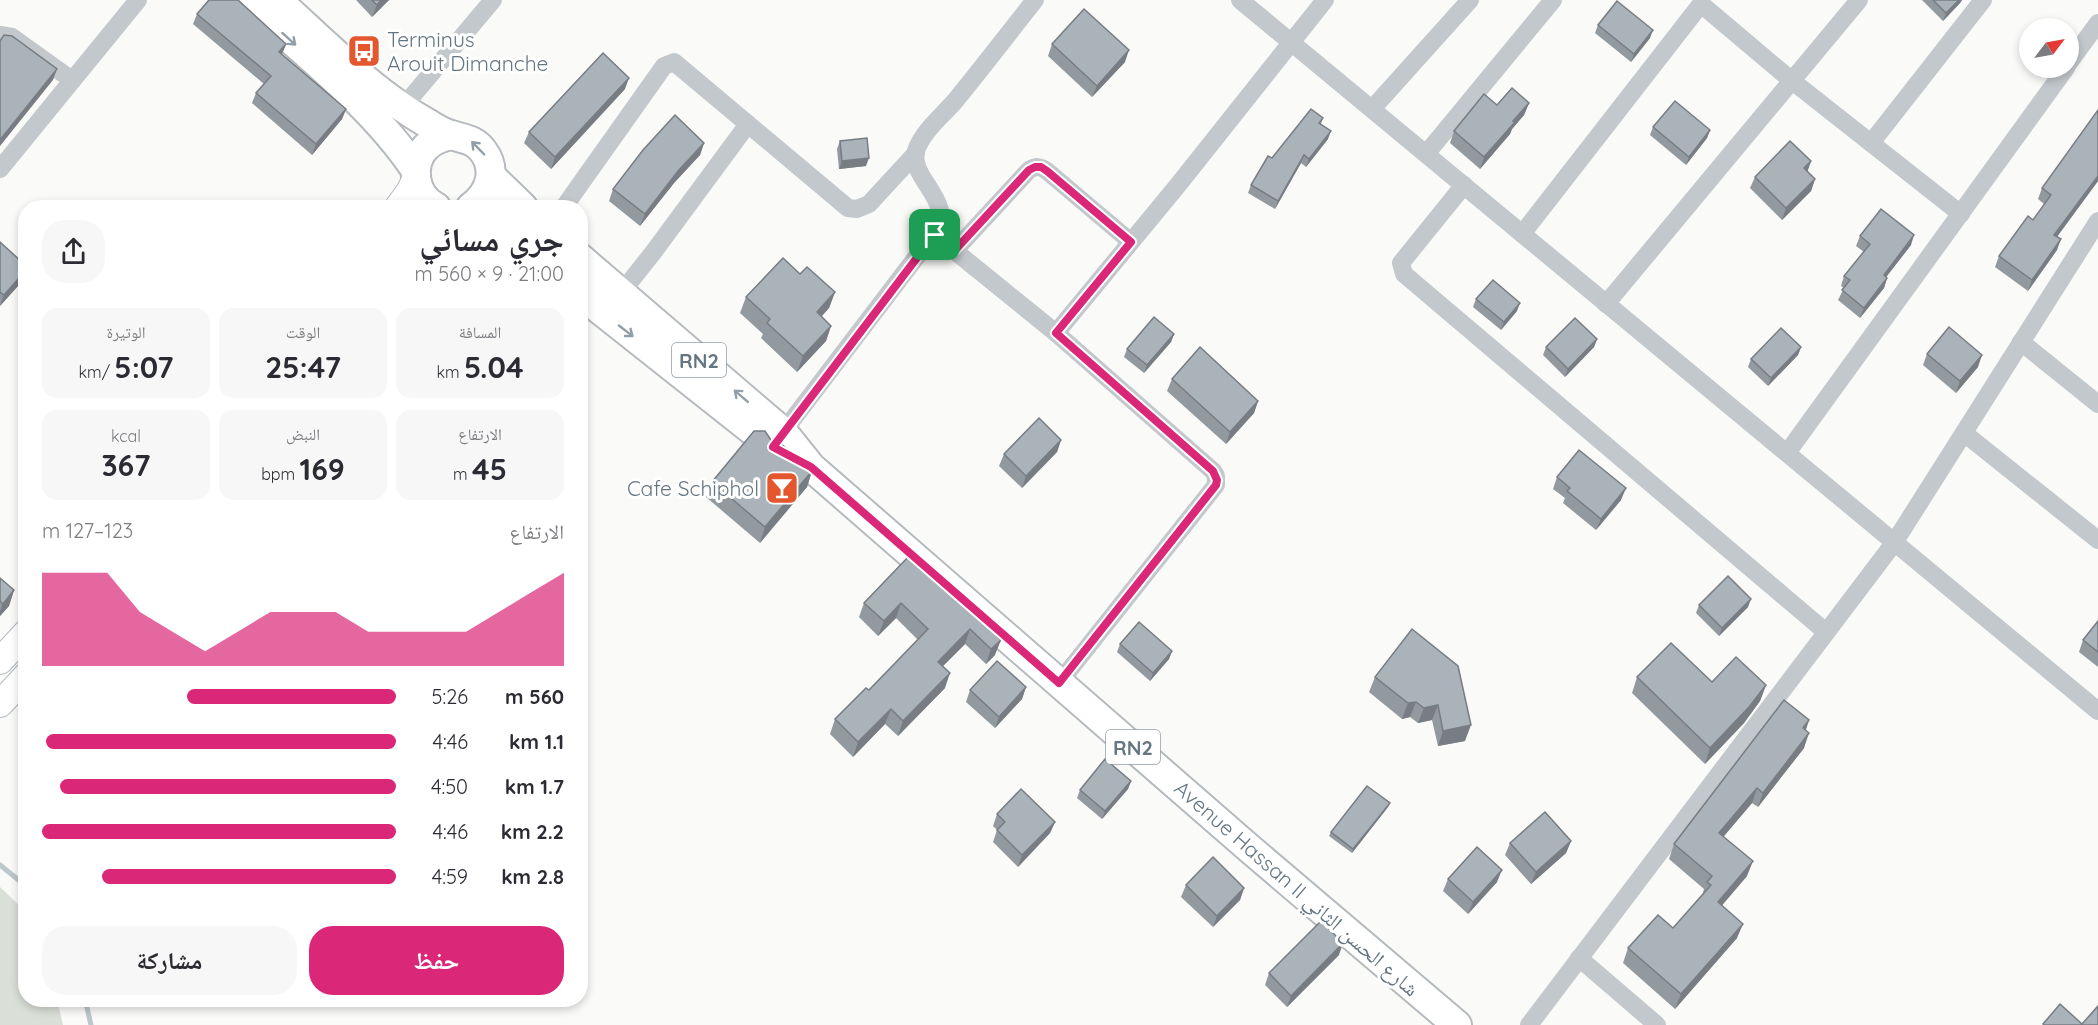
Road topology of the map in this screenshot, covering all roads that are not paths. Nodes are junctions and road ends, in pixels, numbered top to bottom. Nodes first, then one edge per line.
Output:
1 (138, 0) edge
2 (246, 0) edge
3 (277, 0) edge
4 (493, 0) edge
5 (1035, 0) edge
6 (1240, 0) edge
7 (1325, 0) edge
8 (1470, 0) edge
9 (1553, 0) edge
10 (1859, 0) edge
11 (1983, 0) edge
12 (1700, 1) edge
13 (2098, 23) edge
14 (0, 35) edge
15 (1292, 43) junction
16 (2079, 49) edge
17 (2058, 78) edge
18 (72, 80) junction
19 (1791, 80) junction
20 (403, 107) junction
21 (1371, 109) junction
22 (748, 124) junction
23 (451, 135) junction
24 (1871, 143) junction
25 (916, 153) junction
26 (1426, 154) junction
27 (0, 169) edge
28 (415, 174) junction
29 (491, 176) junction
30 (1464, 185) junction
31 (404, 200) edge
32 (427, 200) edge
33 (480, 200) edge
34 (516, 200) edge
35 (569, 200) edge
36 (1961, 214) junction
37 (2098, 221) edge
38 (1522, 234) junction
39 (935, 235) junction
40 (1131, 242) junction
41 (2092, 245) edge
42 (955, 250) junction
43 (588, 265) edge
44 (621, 293) junction
45 (588, 300) edge
46 (1606, 304) junction
47 (1056, 333) junction
48 (2021, 342) junction
49 (2098, 404) edge
50 (1964, 433) junction
51 (778, 440) junction
52 (1787, 453) junction
53 (2098, 540) edge
54 (1894, 543) junction
55 (1826, 632) junction
56 (18, 642) edge
57 (0, 661) edge
58 (1059, 683) junction
59 (18, 685) edge
60 (0, 704) edge
61 (2098, 711) edge
62 (1580, 958) junction
63 (1457, 1025) edge
64 (1529, 1025) edge
65 (1658, 1025) edge

1 - 18 street
2 -> 28 main road
3 - 20 main road
4 - 20 street
5 - 25 street
6 - 15 street
7 - 15 street
8 - 21 street
9 - 26 street
10 - 19 street
11 - 24 street
12 - 19 street
12 - 38 street
13 - 16 street
14 - 18 street
15 - 21 street
15 - 40 street
17 - 36 street
18 - 27 street
19 - 24 street
19 - 46 street
20 - 23 main road
21 - 26 street
22 - 25 street
22 - 35 street
22 - 44 street
23 - 28 main road
29 -> 23 main road
24 - 36 street
25 - 39 street
26 - 30 street
28 - 31 street
28 - 32 main road
29 - 33 main road
29 - 34 main road
30 - 38 street
30 - 55 street
36 - 52 street
37 - 41 street
38 - 46 street
39 - 42 street
39 - 51 street
40 - 42 street
40 - 47 street
41 - 48 street
42 - 47 street
43 - 44 main road, Avenue Hassan II شارع الحسن الثاني / RN2
51 -> 44 main road, Avenue Hassan II شارع الحسن الثاني / RN2
45 -> 51 main road, Avenue Hassan II شارع الحسن الثاني / RN2
46 - 52 street
47 - 58 street
48 - 49 street
48 - 50 street
50 - 53 street
50 - 54 street
51 - 58 main road, Avenue Hassan II شارع الحسن الثاني / RN2
52 - 54 street
54 - 55 street
54 - 61 street
55 - 62 street
56 - 57 street
58 - 63 main road, Avenue Hassan II شارع الحسن الثاني / RN2
59 - 60 street
62 - 64 street
62 - 65 street

